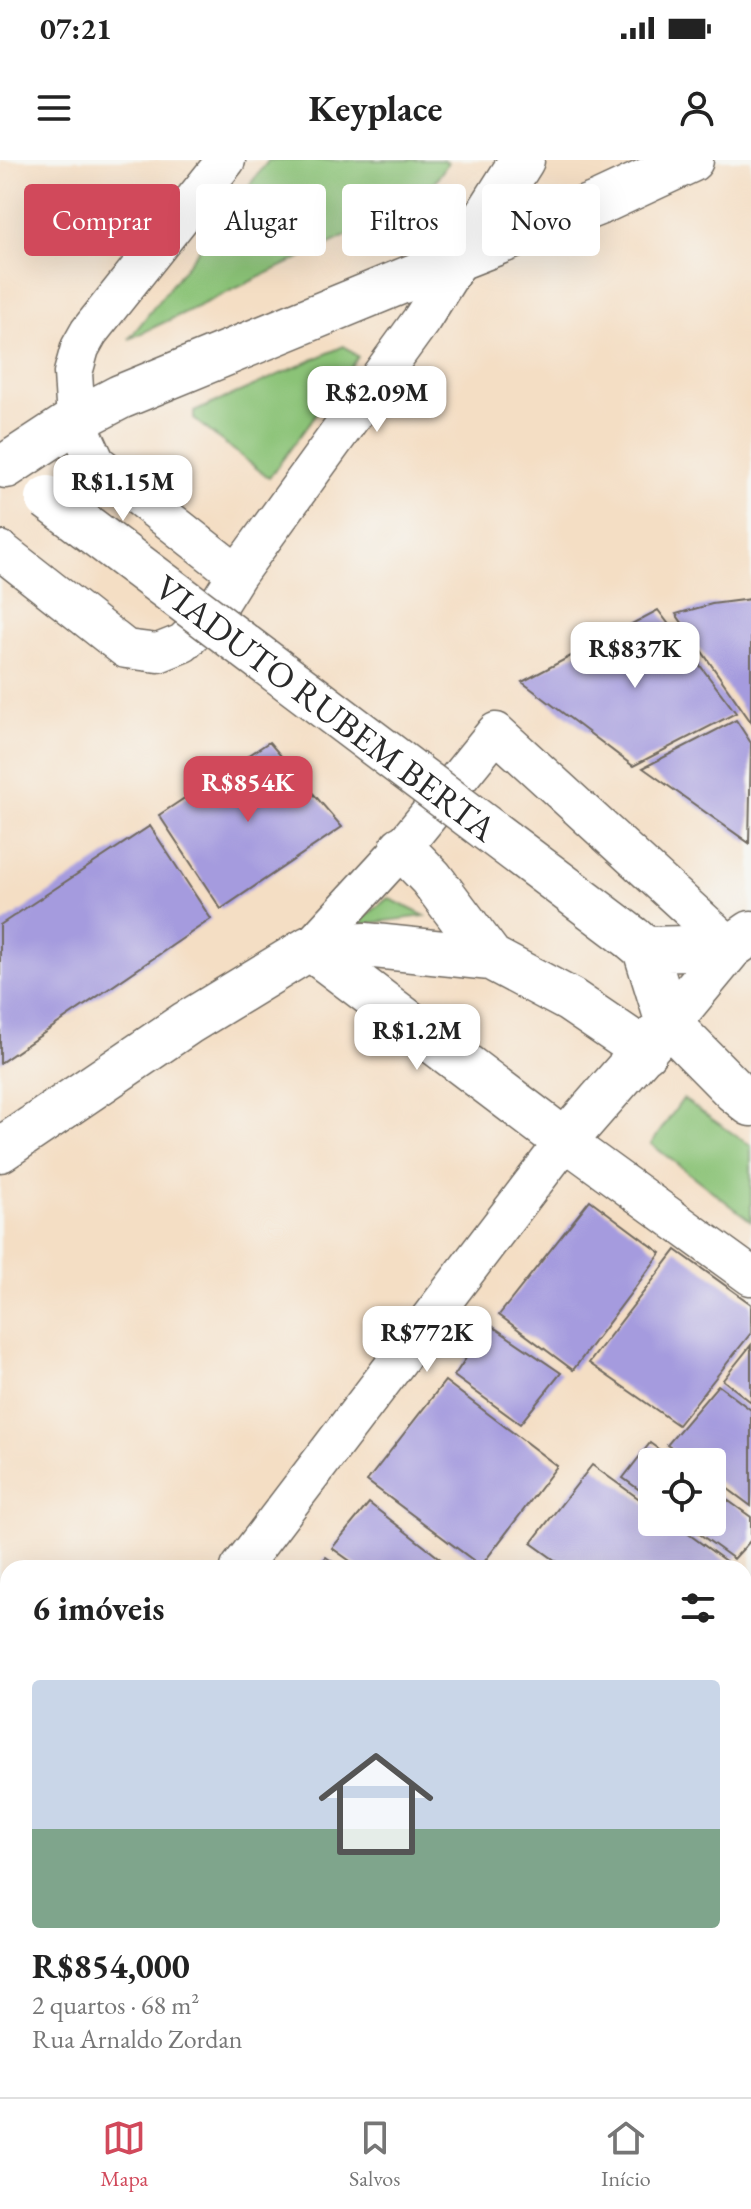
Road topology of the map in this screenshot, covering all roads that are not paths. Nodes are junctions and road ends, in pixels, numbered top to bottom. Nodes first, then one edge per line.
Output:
1 (226, 160) edge
2 (522, 160) edge
3 (691, 160) edge
4 (461, 257) junction
5 (76, 420) junction
6 (1, 464) edge
7 (0, 550) edge
8 (237, 574) junction
9 (402, 848) junction
10 (638, 943) junction
11 (744, 947) edge
12 (310, 948) junction
13 (491, 958) junction
14 (657, 1037) junction
15 (751, 1104) edge
16 (565, 1141) junction
17 (0, 1150) edge
18 (751, 1276) edge
19 (246, 1560) edge

1 - 5 street
2 - 4 main road
3 - 4 main road
4 - 5 main road
4 - 8 street
5 - 6 main road
5 - 8 street
6 - 10 main road, VIADUTO RUBEM BERTA, bridge
7 - 8 street
9 - 11 street
9 - 12 street
9 - 13 main road
10 - 11 main road
10 - 14 main road
11 - 14 main road
12 - 13 main road
12 - 16 main road
12 - 17 main road
13 - 14 main road
14 - 15 main road
14 - 16 main road
16 - 18 street
16 - 19 street

